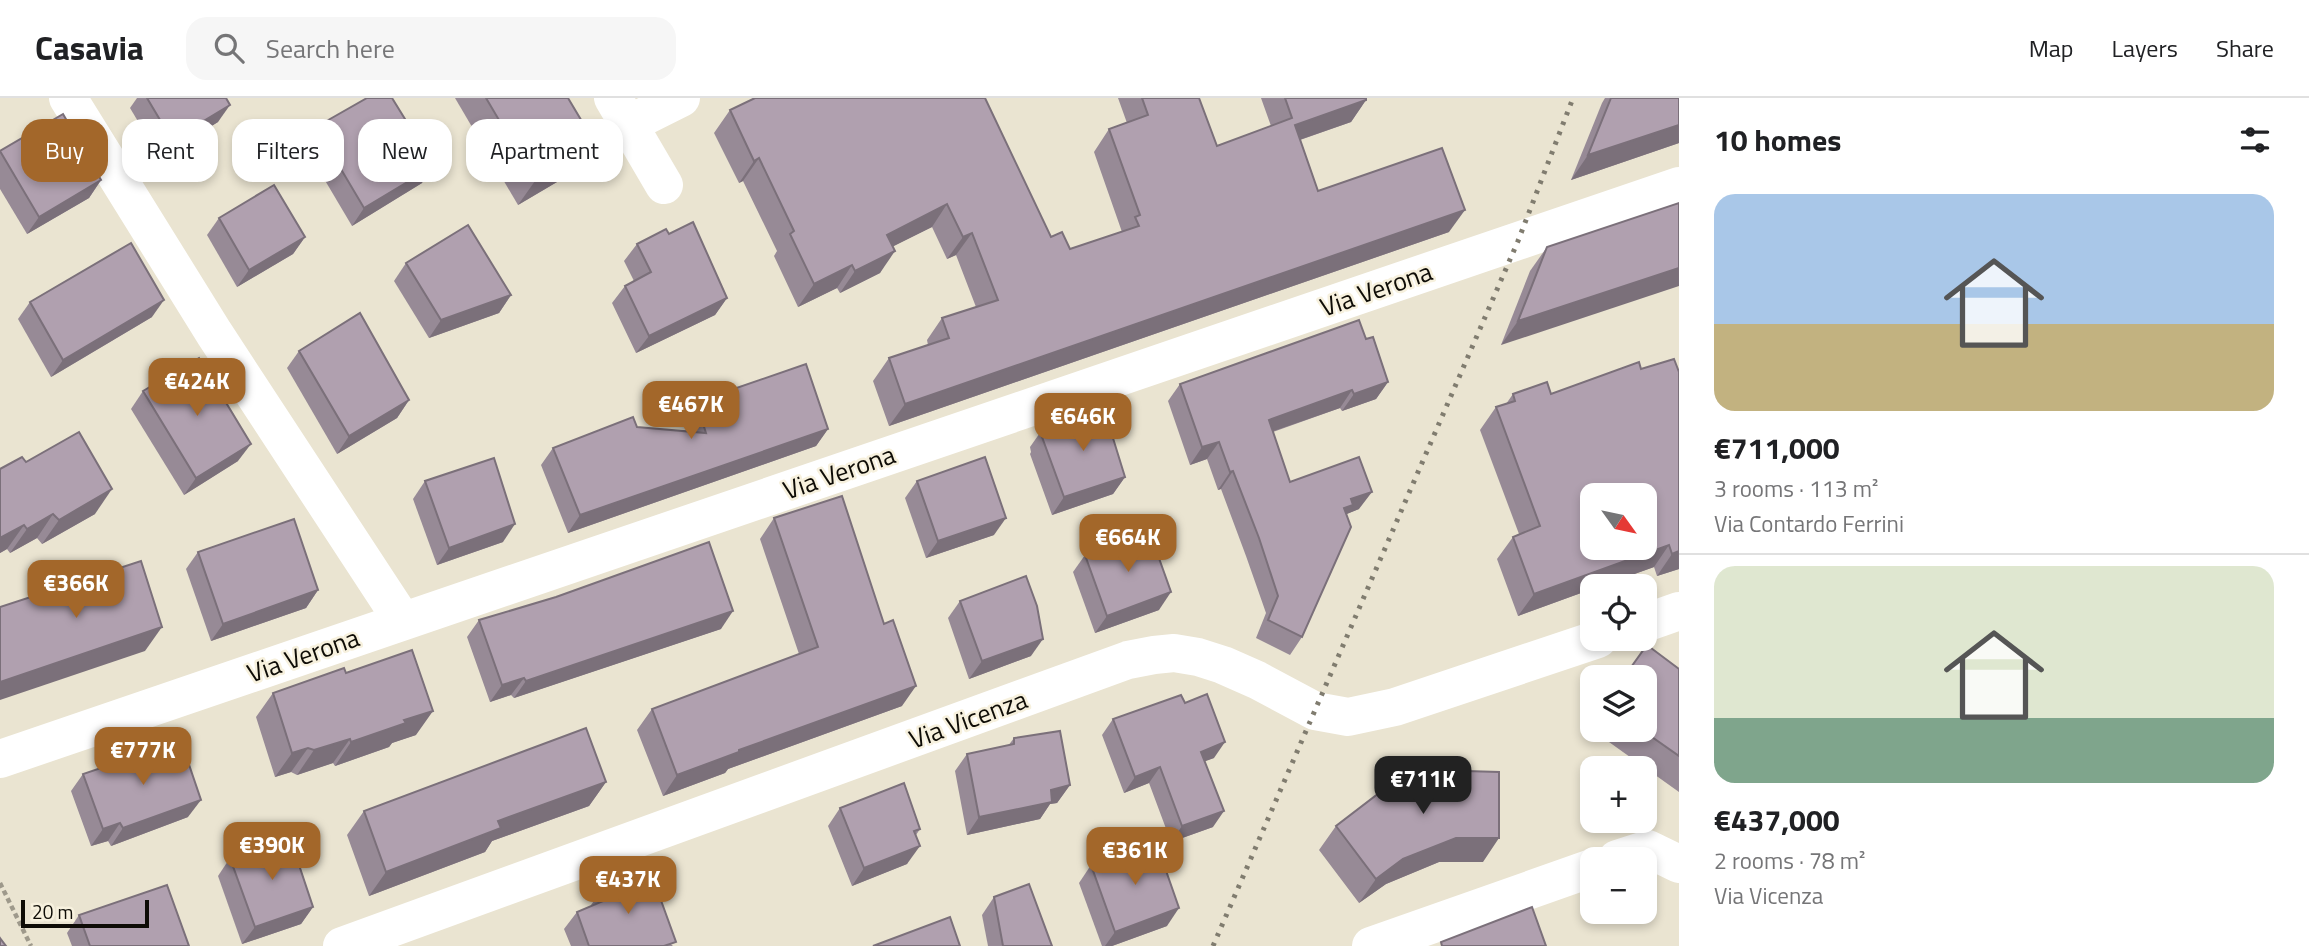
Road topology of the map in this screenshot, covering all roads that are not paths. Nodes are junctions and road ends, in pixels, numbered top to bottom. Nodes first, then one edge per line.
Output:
1 (68, 98) edge
2 (681, 98) edge
3 (621, 111) edge
4 (664, 186) dead end
5 (1679, 186) edge
6 (1679, 611) edge
7 (1657, 619) edge
8 (402, 621) junction
9 (1580, 645) edge
10 (0, 759) edge
11 (1657, 853) edge
12 (1679, 864) edge
13 (1580, 872) edge
14 (342, 946) edge
15 (1371, 946) edge

1 - 8 street
2 - 3 street
3 - 4 street
5 - 8 street, Via Verona
6 - 7 street
8 - 10 street, Via Verona
9 - 14 street, Via Vicenza
11 - 12 street
13 - 15 street

